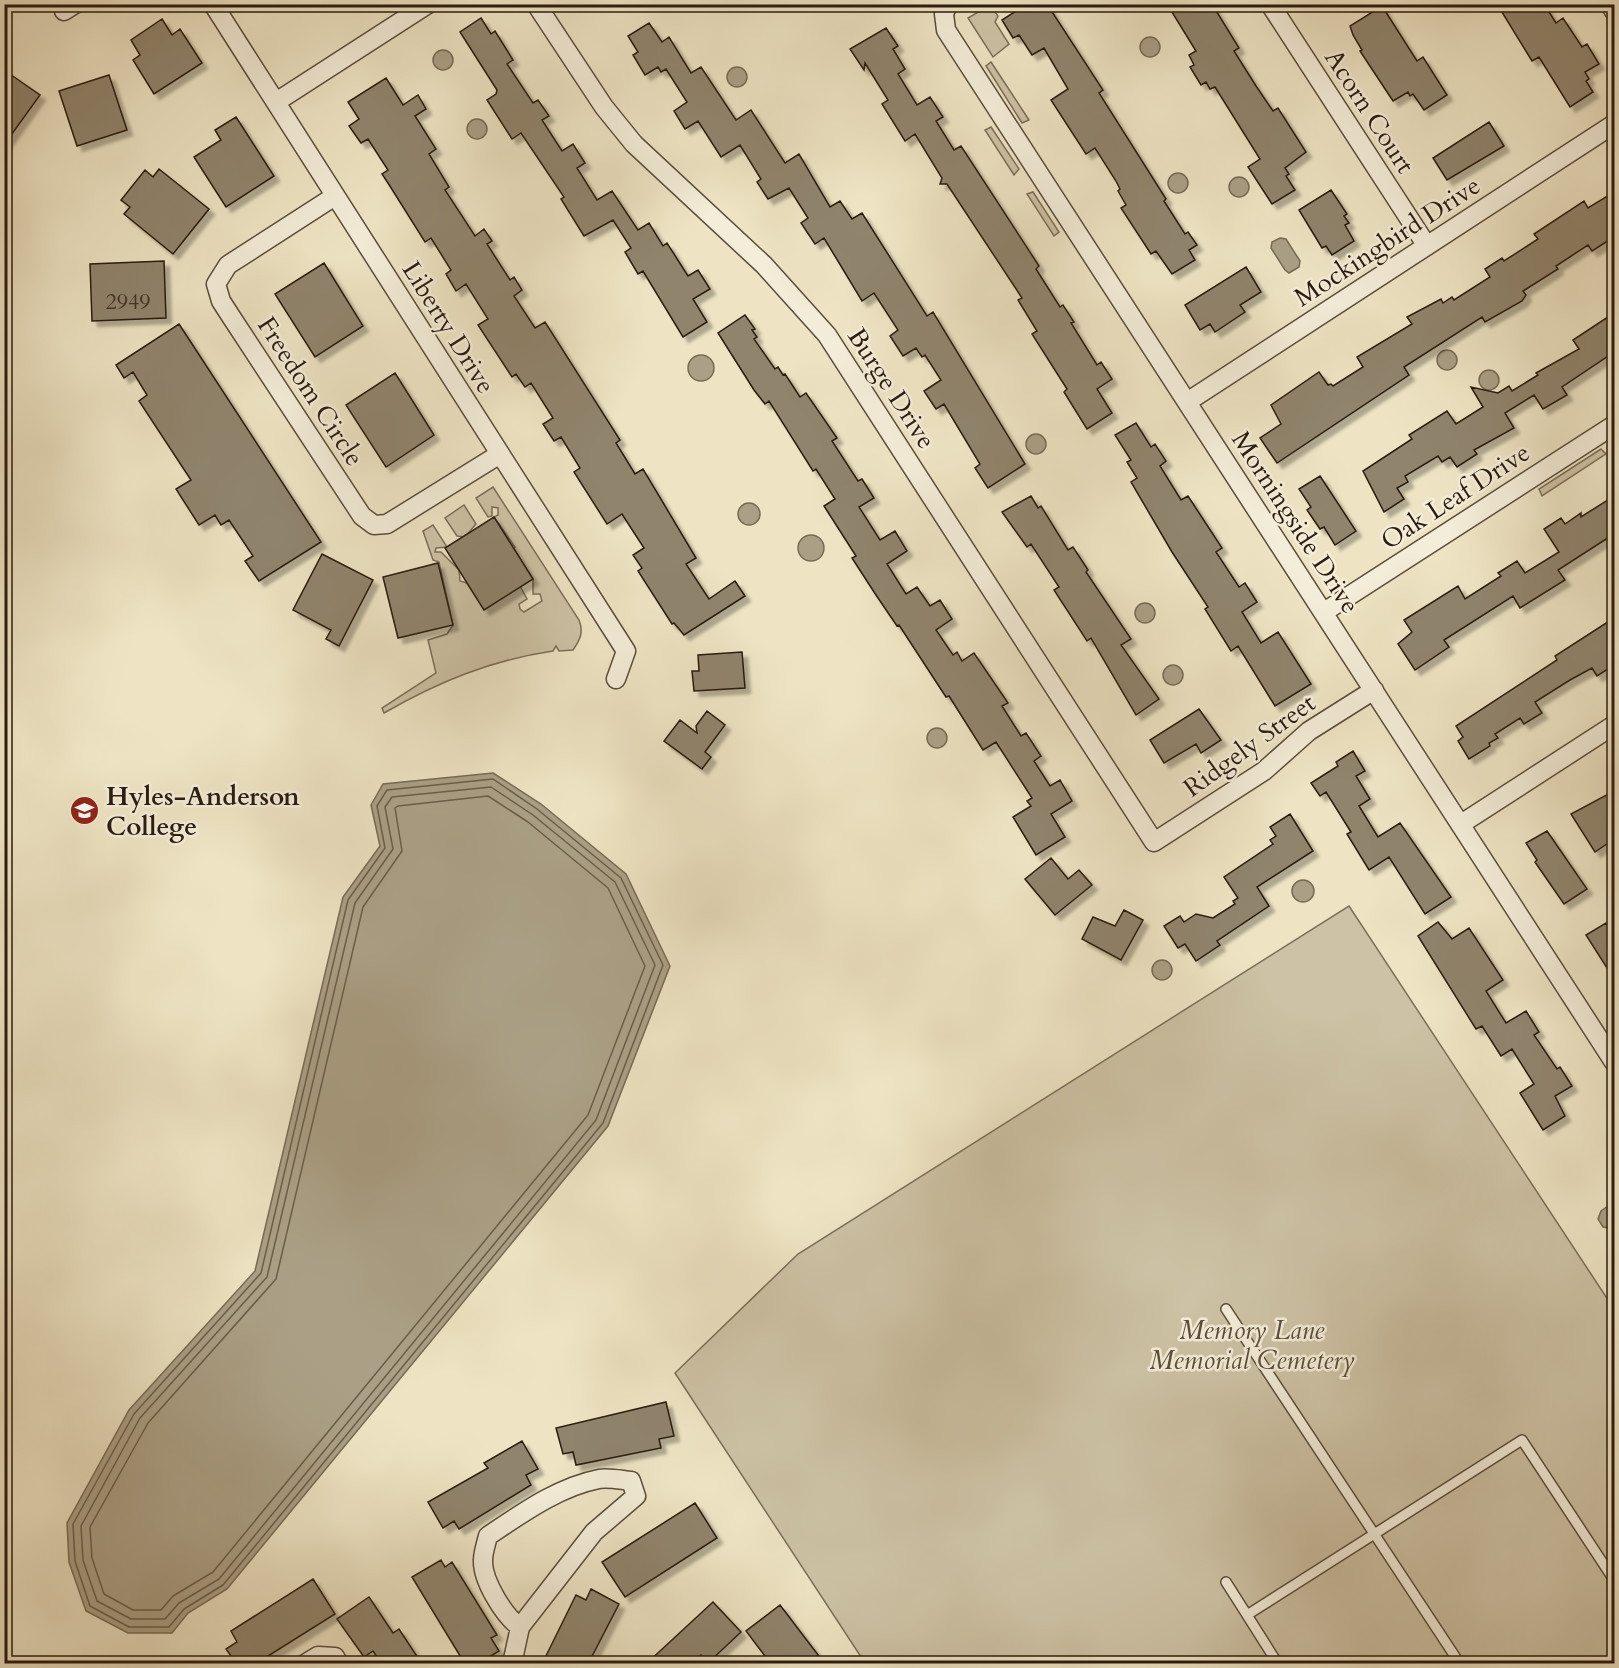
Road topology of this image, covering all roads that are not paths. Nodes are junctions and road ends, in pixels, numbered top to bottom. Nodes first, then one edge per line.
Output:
1 (213, 4) edge
2 (428, 4) edge
3 (536, 4) edge
4 (1270, 4) edge
5 (1610, 4) edge
6 (946, 6) edge
7 (1614, 11) edge
8 (276, 102) junction
9 (1614, 124) edge
10 (335, 196) junction
11 (1427, 246) junction
12 (1187, 402) junction
13 (1614, 425) edge
14 (500, 454) junction
15 (1324, 612) junction
16 (615, 679) dead end
17 (1374, 690) junction
18 (1614, 725) edge
19 (1461, 824) junction
20 (1154, 842) joint
21 (1609, 1041) edge
22 (1614, 1062) edge
23 (1226, 1309) dead end
24 (1375, 1534) junction
25 (1614, 1580) edge
26 (1226, 1582) dead end
27 (1247, 1615) junction
28 (520, 1627) junction
29 (305, 1664) edge
30 (339, 1664) edge
31 (512, 1664) edge
32 (1278, 1664) edge
33 (1460, 1664) edge

1 - 8 street, Liberty Drive
2 - 8 street
3 - 20 street, Burge Drive
4 - 11 street, Acorn Court
5 - 7 street
6 - 12 street, Morningside Drive
8 - 10 street, Liberty Drive
9 - 11 street, Mockingbird Drive
10 - 14 street, Liberty Drive
10 - 14 street, Freedom Circle
11 - 12 street, Mockingbird Drive
12 - 15 street, Morningside Drive
13 - 15 street, Oak Leaf Drive
14 - 16 street, Liberty Drive
15 - 17 street, Morningside Drive
17 - 19 street, Morningside Drive
17 - 20 street, Ridgely Street
18 - 19 street
19 - 21 street, Morningside Drive
21 - 22 street, Morningside Drive
23 - 24 lane
24 - 25 lane
24 - 27 lane
24 - 33 lane
26 - 27 lane
27 - 32 lane
28 - 28 street
28 - 31 street
29 - 30 street

